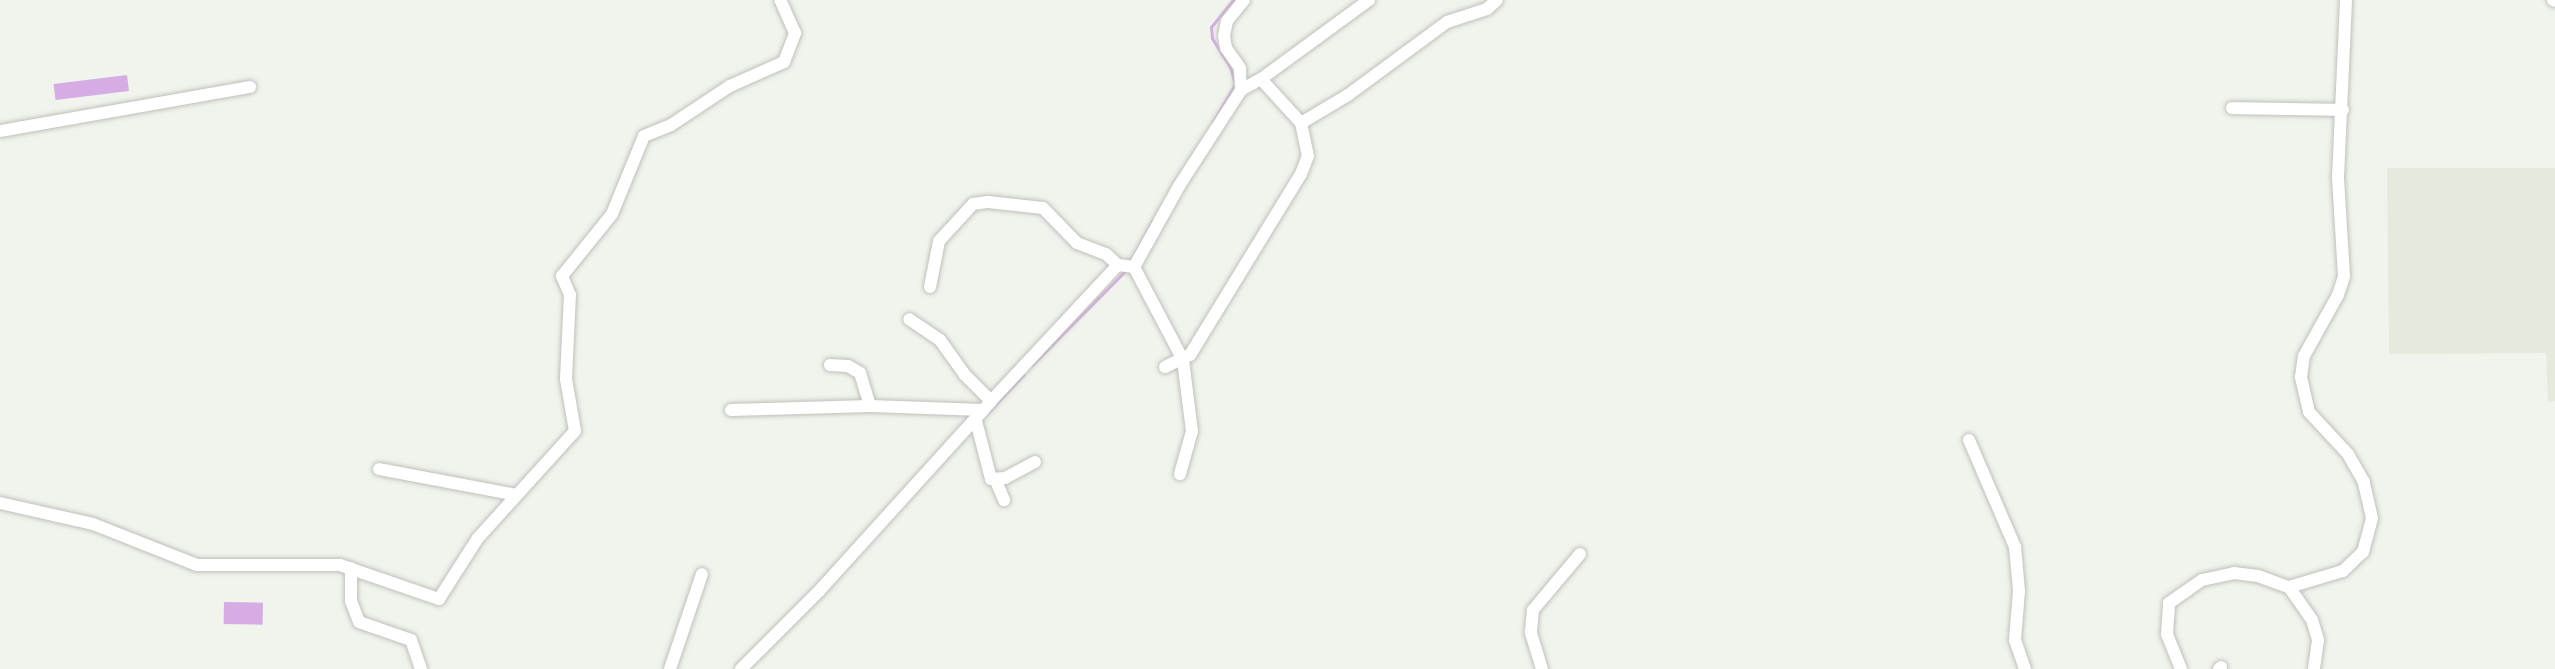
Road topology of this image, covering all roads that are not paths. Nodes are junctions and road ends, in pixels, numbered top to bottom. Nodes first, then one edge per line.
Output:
1 (780, 0) edge
2 (1244, 0) edge
3 (1369, 0) edge
4 (1497, 0) edge
5 (2346, 0) edge
6 (1262, 79) junction
7 (250, 87) dead end
8 (1241, 90) junction
9 (2232, 108) dead end
10 (2343, 110) junction
11 (1301, 123) junction
12 (0, 131) edge
13 (1127, 267) junction
14 (930, 287) dead end
15 (909, 319) dead end
16 (1183, 360) junction
17 (830, 365) dead end
18 (1165, 366) dead end
19 (870, 406) junction
20 (731, 410) dead end
21 (983, 410) junction
22 (1969, 440) dead end
23 (1035, 462) dead end
24 (379, 469) dead end
25 (1180, 474) dead end
26 (996, 481) junction
27 (516, 495) junction
28 (1004, 500) dead end
29 (0, 503) edge
30 (1580, 554) dead end
31 (351, 568) junction
32 (702, 574) dead end
33 (2289, 587) junction
34 (421, 669) edge
35 (670, 669) edge
36 (741, 669) edge
37 (1542, 669) edge
38 (2025, 669) edge
39 (2181, 669) edge
40 (2314, 669) edge

1 - 27 street
2 - 8 street
3 - 6 street
4 - 11 street
5 - 10 street
6 - 8 street
6 - 11 street
7 - 12 street
8 - 13 street
9 - 10 street
10 - 33 street
11 - 16 street
13 - 14 street
13 - 16 street
13 - 21 street
15 - 21 street
16 - 18 street
16 - 25 street
17 - 19 street
19 - 20 street
19 - 21 street
21 - 26 street
21 - 36 street
22 - 38 street
23 - 26 street
24 - 27 street
26 - 28 street
27 - 31 street
29 - 31 street
30 - 37 street
31 - 34 street
32 - 35 street
33 - 39 street
33 - 40 street

